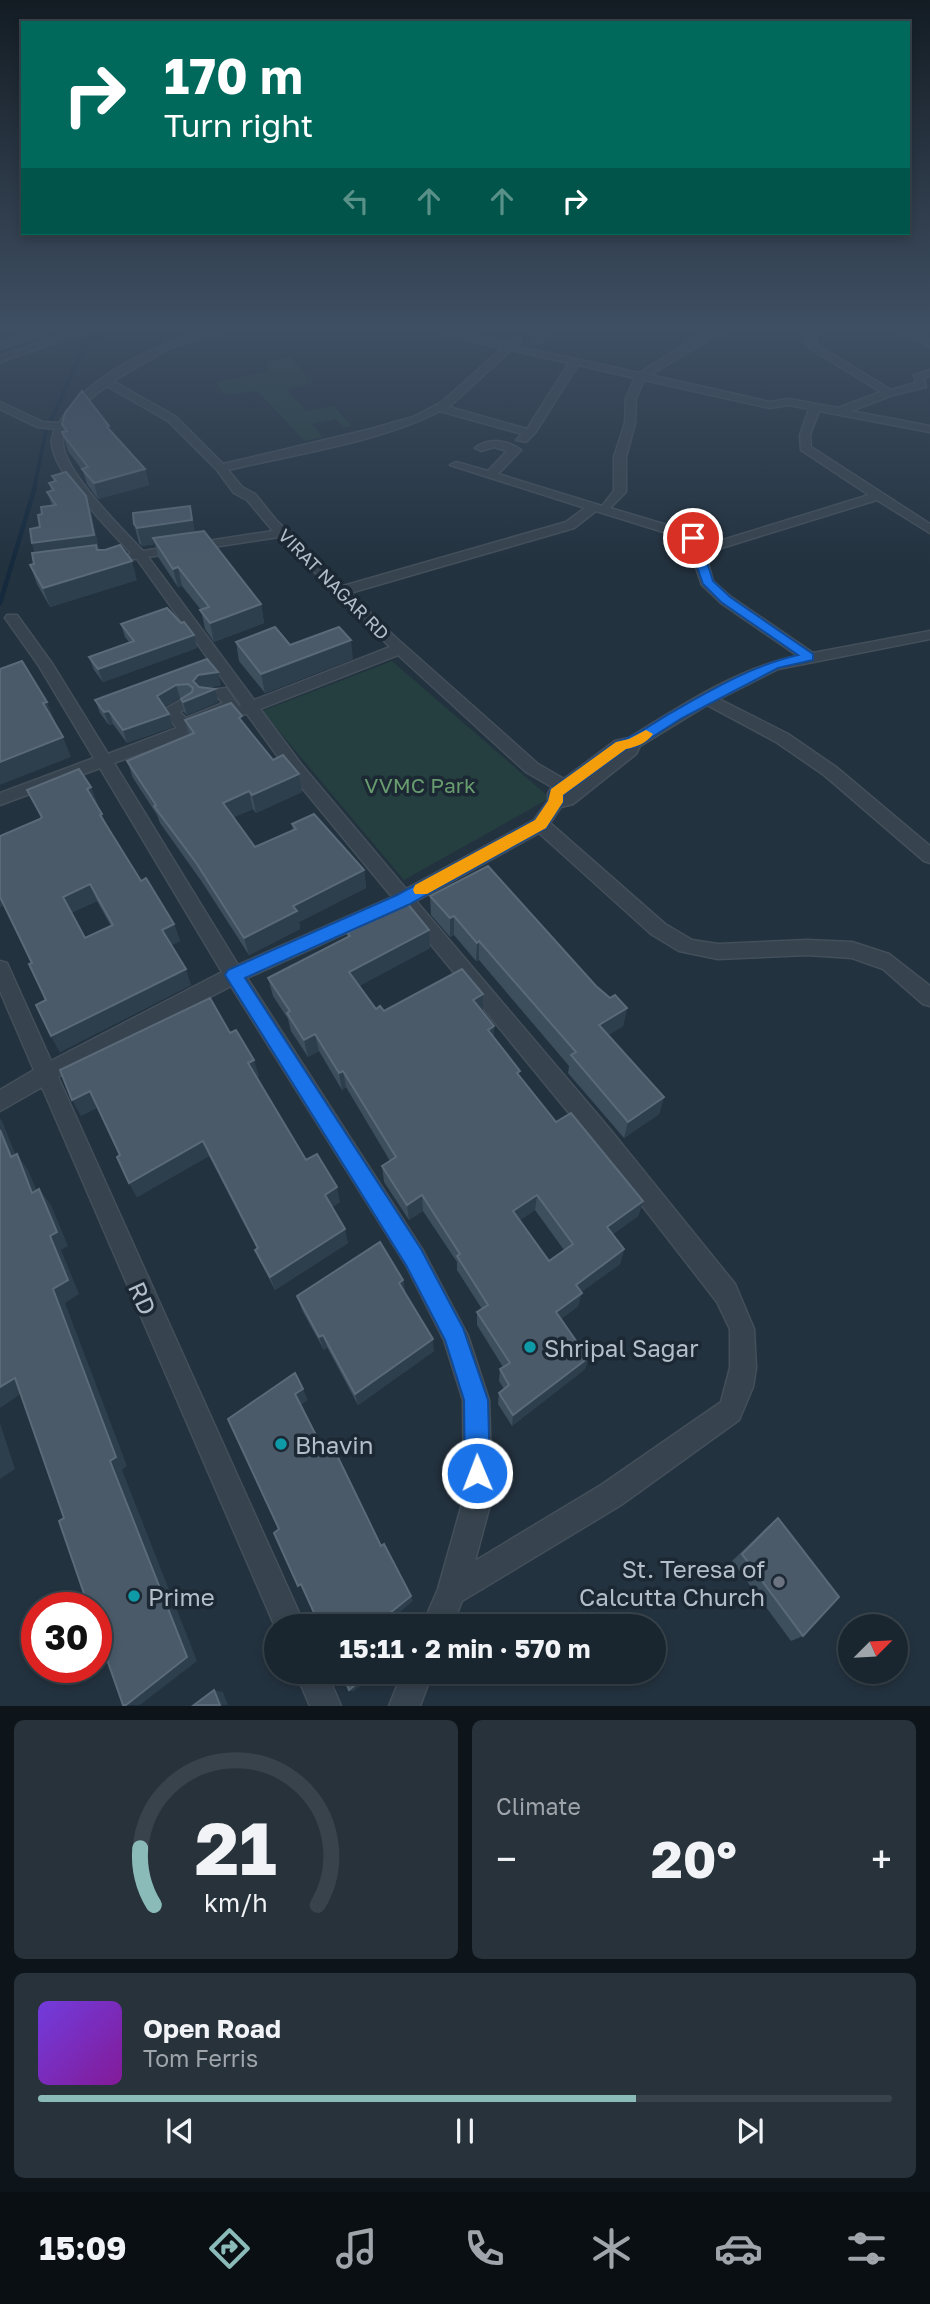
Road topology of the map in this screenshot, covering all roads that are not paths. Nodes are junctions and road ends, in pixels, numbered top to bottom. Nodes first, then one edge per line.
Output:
1 (3, 407) edge
2 (76, 407) edge
3 (151, 407) edge
4 (546, 407) edge
5 (631, 407) edge
6 (814, 407) joint
7 (853, 407) edge
8 (441, 408) joint
9 (841, 411) junction
10 (58, 426) junction
11 (930, 429) edge
12 (481, 448) dead end
13 (462, 462) dead end
14 (221, 468) junction
15 (492, 473) junction
16 (881, 495) junction
17 (601, 506) junction
18 (930, 529) edge
19 (277, 535) junction
20 (696, 552) junction
21 (140, 555) junction
22 (115, 558) edge
23 (341, 591) junction
24 (12, 618) dead end
25 (930, 635) edge
26 (394, 651) junction
27 (809, 657) junction
28 (206, 694) edge
29 (708, 699) junction
30 (186, 703) edge
31 (239, 709) junction
32 (104, 760) junction
33 (564, 795) junction
34 (0, 799) edge
35 (540, 824) junction
36 (930, 856) edge
37 (402, 900) junction
38 (0, 970) edge
39 (234, 975) junction
40 (930, 998) edge
41 (45, 1074) junction
42 (0, 1101) edge
43 (452, 1591) junction
44 (285, 1614) edge
45 (442, 1614) edge
46 (316, 1684) edge
47 (413, 1684) edge
48 (326, 1706) edge
49 (404, 1706) edge

1 - 10 street
2 - 10 street
3 - 14 street
4 - 8 street
5 - 17 street
6 - 9 street
6 - 16 street
7 - 9 street
8 - 14 street
9 - 11 street
10 - 21 street
12 - 15 street
13 - 15 street
14 - 19 street
15 - 17 street
16 - 18 street
16 - 20 street
17 - 20 street
17 - 23 street
19 - 21 street
19 - 23 street, VIRAT NAGAR RD
19 - 26 street
20 - 27 street
21 - 22 street
21 - 31 street
23 - 26 street, VIRAT NAGAR RD
24 - 32 street
25 - 27 street
26 - 31 street
26 - 33 street
27 - 29 street
28 - 31 street
29 - 33 street
29 - 36 street
30 - 31 street
31 - 32 street
31 - 37 street
32 - 34 street
32 - 39 street
33 - 35 street
35 - 37 street
35 - 40 street
37 - 39 street
37 - 43 street
38 - 41 street, RD
39 - 41 street
39 - 43 street
41 - 42 street
41 - 44 street, RD
43 - 45 street
46 - 48 street
47 - 49 street

